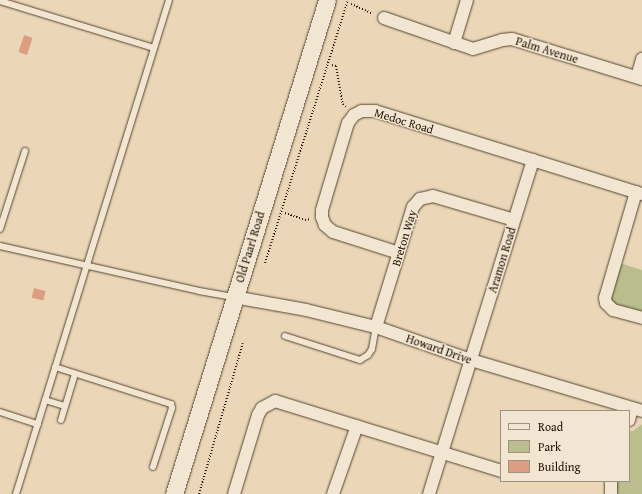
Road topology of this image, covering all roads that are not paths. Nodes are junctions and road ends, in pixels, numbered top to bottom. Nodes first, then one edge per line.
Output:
1 (169, 0) edge
2 (327, 0) edge
3 (466, 0) edge
4 (0, 1) edge
5 (384, 18) road end
6 (454, 43) junction
7 (154, 48) junction
8 (642, 59) edge
9 (639, 78) edge
10 (25, 151) dead end
11 (533, 160) junction
12 (639, 193) edge
13 (514, 220) junction
14 (0, 229) edge
15 (0, 246) edge
16 (399, 253) junction
17 (87, 264) junction
18 (234, 297) junction
19 (642, 318) edge
20 (376, 327) junction
21 (286, 336) dead end
22 (471, 360) junction
23 (55, 367) junction
24 (75, 374) junction
25 (45, 400) junction
26 (65, 406) junction
27 (625, 410) edge
28 (0, 412) edge
29 (61, 420) dead end
30 (38, 424) junction
31 (357, 426) junction
32 (442, 453) junction
33 (153, 467) dead end
34 (500, 472) edge
35 (611, 482) edge
36 (16, 494) edge
37 (174, 494) edge
38 (234, 494) edge
39 (333, 494) edge
40 (429, 494) edge
41 (611, 494) edge

1 - 7 lane
2 - 18 main road, Old Paarl Road
3 - 6 street
4 - 7 lane
5 - 6 street, Palm Avenue
6 - 9 street, Palm Avenue
7 - 17 lane
8 - 9 street
10 - 14 lane
11 - 12 street, Medoc Road
11 - 13 street, Aramon Road
11 - 16 street, Medoc Road
12 - 19 street
13 - 16 street, Breton Way
13 - 22 street, Aramon Road
15 - 17 lane
16 - 20 street, Breton Way
17 - 18 lane
17 - 23 lane
18 - 20 street, Howard Drive
18 - 37 main road, Old Paarl Road
20 - 21 lane
20 - 22 street, Howard Drive
22 - 27 street, Howard Drive
22 - 32 street, Aramon Road
23 - 24 lane
23 - 25 lane
24 - 26 lane
24 - 33 lane
25 - 26 lane
25 - 30 lane
26 - 29 lane
28 - 30 lane
30 - 36 lane
31 - 32 street
31 - 38 street
31 - 39 street
32 - 34 street
32 - 40 street, Aramon Road
35 - 41 street

